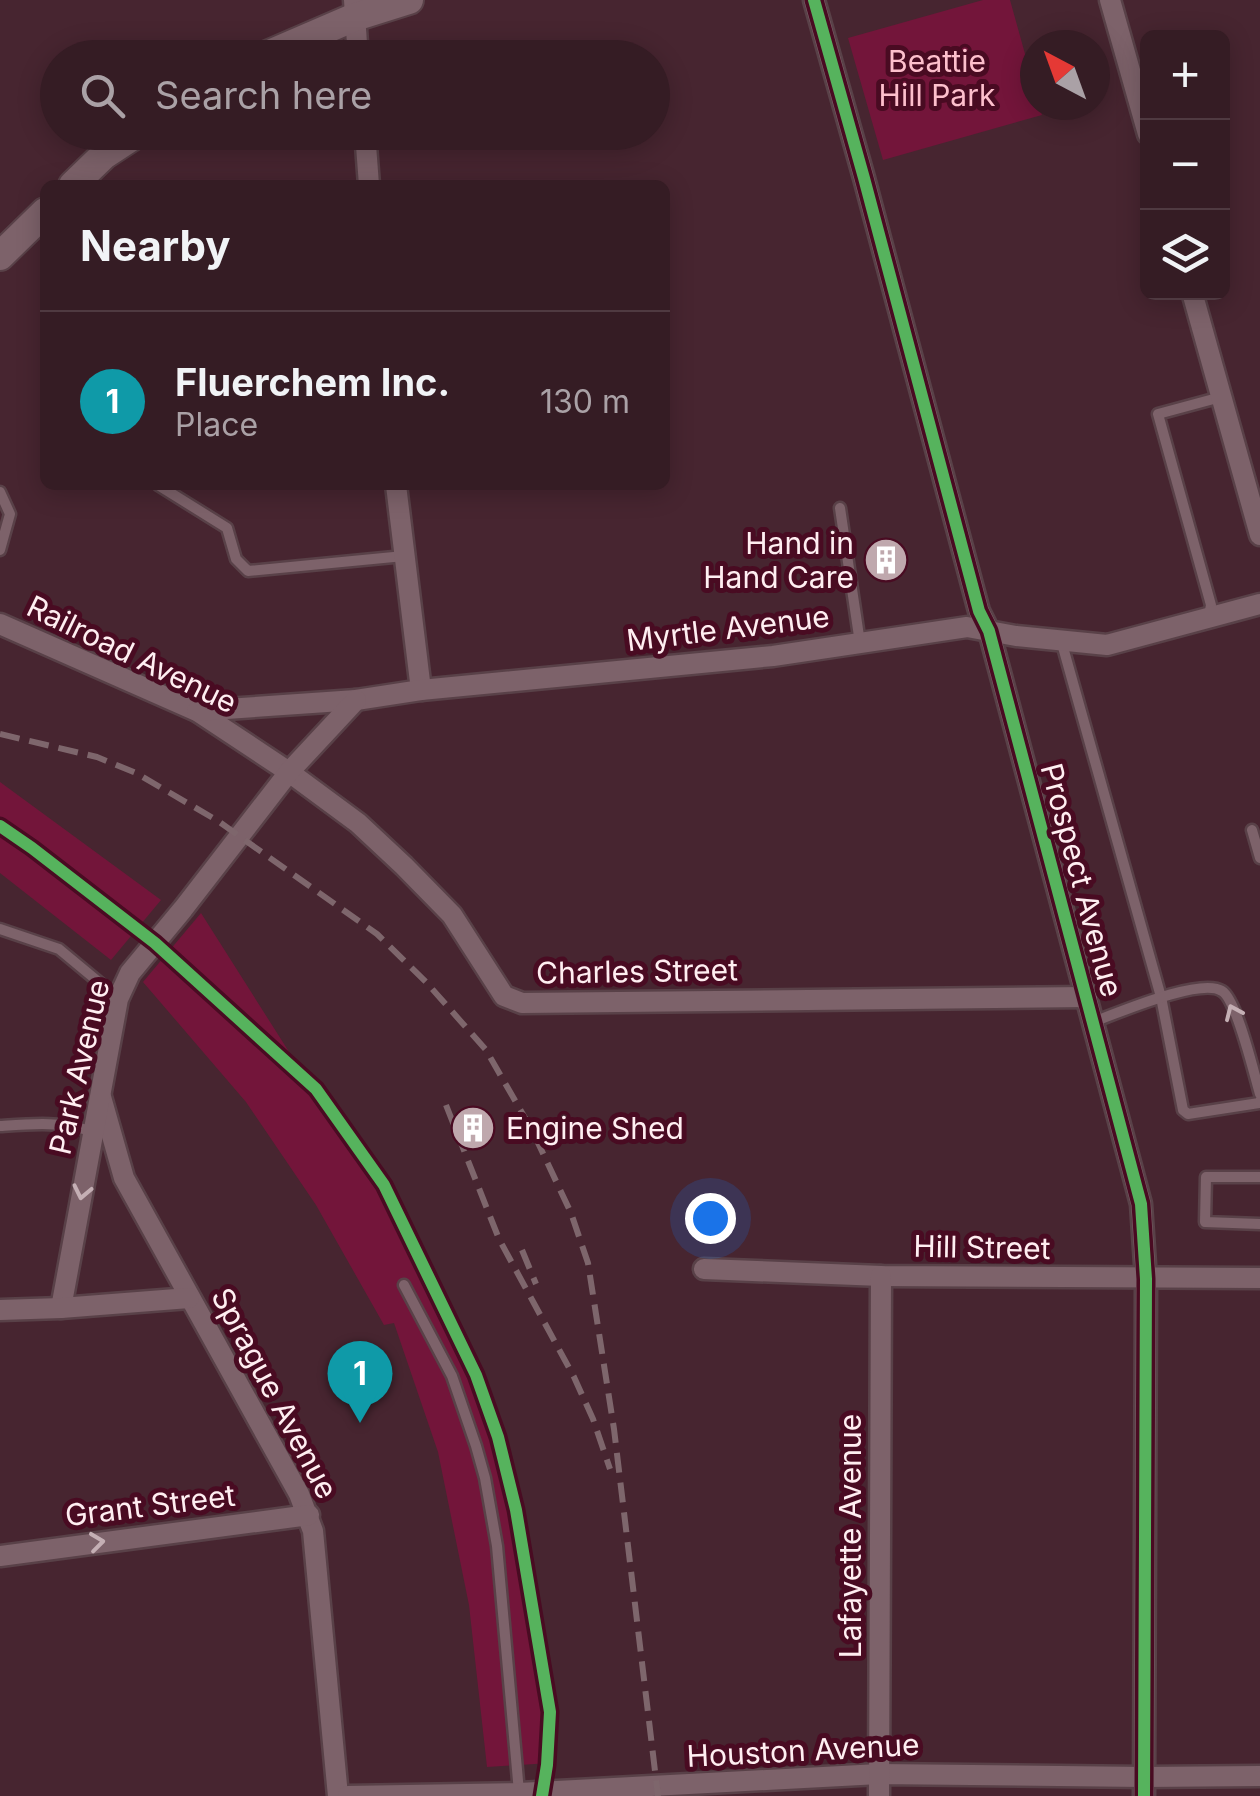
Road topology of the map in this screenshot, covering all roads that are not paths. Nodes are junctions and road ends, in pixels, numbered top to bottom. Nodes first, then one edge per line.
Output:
1 (409, 0) edge
2 (814, 0) edge
3 (1110, 0) edge
4 (354, 8) edge
5 (294, 40) edge
6 (357, 40) edge
7 (1144, 120) edge
8 (112, 150) edge
9 (367, 150) edge
10 (78, 180) edge
11 (370, 180) edge
12 (40, 217) edge
13 (0, 256) edge
14 (1194, 300) edge
15 (1222, 397) junction
16 (166, 490) edge
17 (397, 490) edge
18 (0, 492) edge
19 (840, 508) dead end
20 (1260, 535) edge
21 (0, 550) edge
22 (404, 556) junction
23 (1260, 604) edge
24 (1209, 616) junction
25 (0, 624) edge
26 (989, 631) junction
27 (1061, 640) junction
28 (860, 643) junction
29 (421, 690) junction
30 (356, 700) junction
31 (197, 711) junction
32 (289, 772) junction
33 (1252, 830) dead end
34 (1260, 858) edge
35 (0, 929) edge
36 (1087, 997) junction
37 (1161, 998) junction
38 (118, 999) junction
39 (1094, 1022) junction
40 (101, 1097) junction
41 (1260, 1097) edge
42 (0, 1126) edge
43 (94, 1132) junction
44 (1260, 1176) edge
45 (1260, 1224) edge
46 (704, 1269) dead end
47 (881, 1276) junction
48 (1260, 1278) edge
49 (1146, 1279) junction
50 (404, 1285) dead end
51 (189, 1298) junction
52 (61, 1308) junction
53 (0, 1310) edge
54 (308, 1515) junction
55 (0, 1556) edge
56 (879, 1774) junction
57 (1260, 1776) edge
58 (1144, 1786) edge
59 (519, 1793) junction
60 (338, 1796) edge
61 (348, 1796) edge
62 (879, 1796) edge

1 - 4 main road
2 - 26 street, Prospect Avenue
3 - 7 street
4 - 5 main road
4 - 6 street
8 - 10 main road
9 - 11 street
12 - 13 main road
14 - 15 street
15 - 20 street
15 - 24 lane
16 - 22 lane
17 - 22 street
18 - 21 lane
19 - 28 lane
22 - 29 street
23 - 24 street, Myrtle Avenue
24 - 27 street, Myrtle Avenue
25 - 31 street, Railroad Avenue
26 - 27 street, Myrtle Avenue
26 - 28 street, Myrtle Avenue
26 - 36 street, Prospect Avenue
27 - 37 lane
28 - 29 street, Myrtle Avenue
29 - 30 street, Myrtle Avenue
30 - 31 street, Myrtle Avenue
30 - 32 street
31 - 32 street, Railroad Avenue
32 - 36 street, Charles Street
32 - 38 street, Park Avenue
33 - 34 lane
35 - 38 lane
36 - 39 street, Prospect Avenue
37 - 39 lane
41 -> 37 lane
37 - 41 lane
38 - 40 street, Park Avenue
39 - 49 street, Prospect Avenue
40 - 43 street, Park Avenue
40 - 51 street, Sprague Avenue
42 - 43 lane
43 -> 52 street, Park Avenue
44 - 45 lane
46 - 47 street, Hill Street
47 - 49 street, Hill Street
47 - 56 street, Lafayette Avenue
48 - 49 street, Hill Street
49 - 58 street, Prospect Avenue
50 - 59 lane
51 - 52 street
51 - 54 street, Sprague Avenue
52 - 53 street
55 -> 54 street, Grant Street
54 - 60 street, Sprague Avenue
56 - 58 street, Houston Avenue
56 - 59 street, Houston Avenue
56 - 62 street, Lafayette Avenue
57 - 58 street, Houston Avenue
59 - 61 street, Houston Avenue

